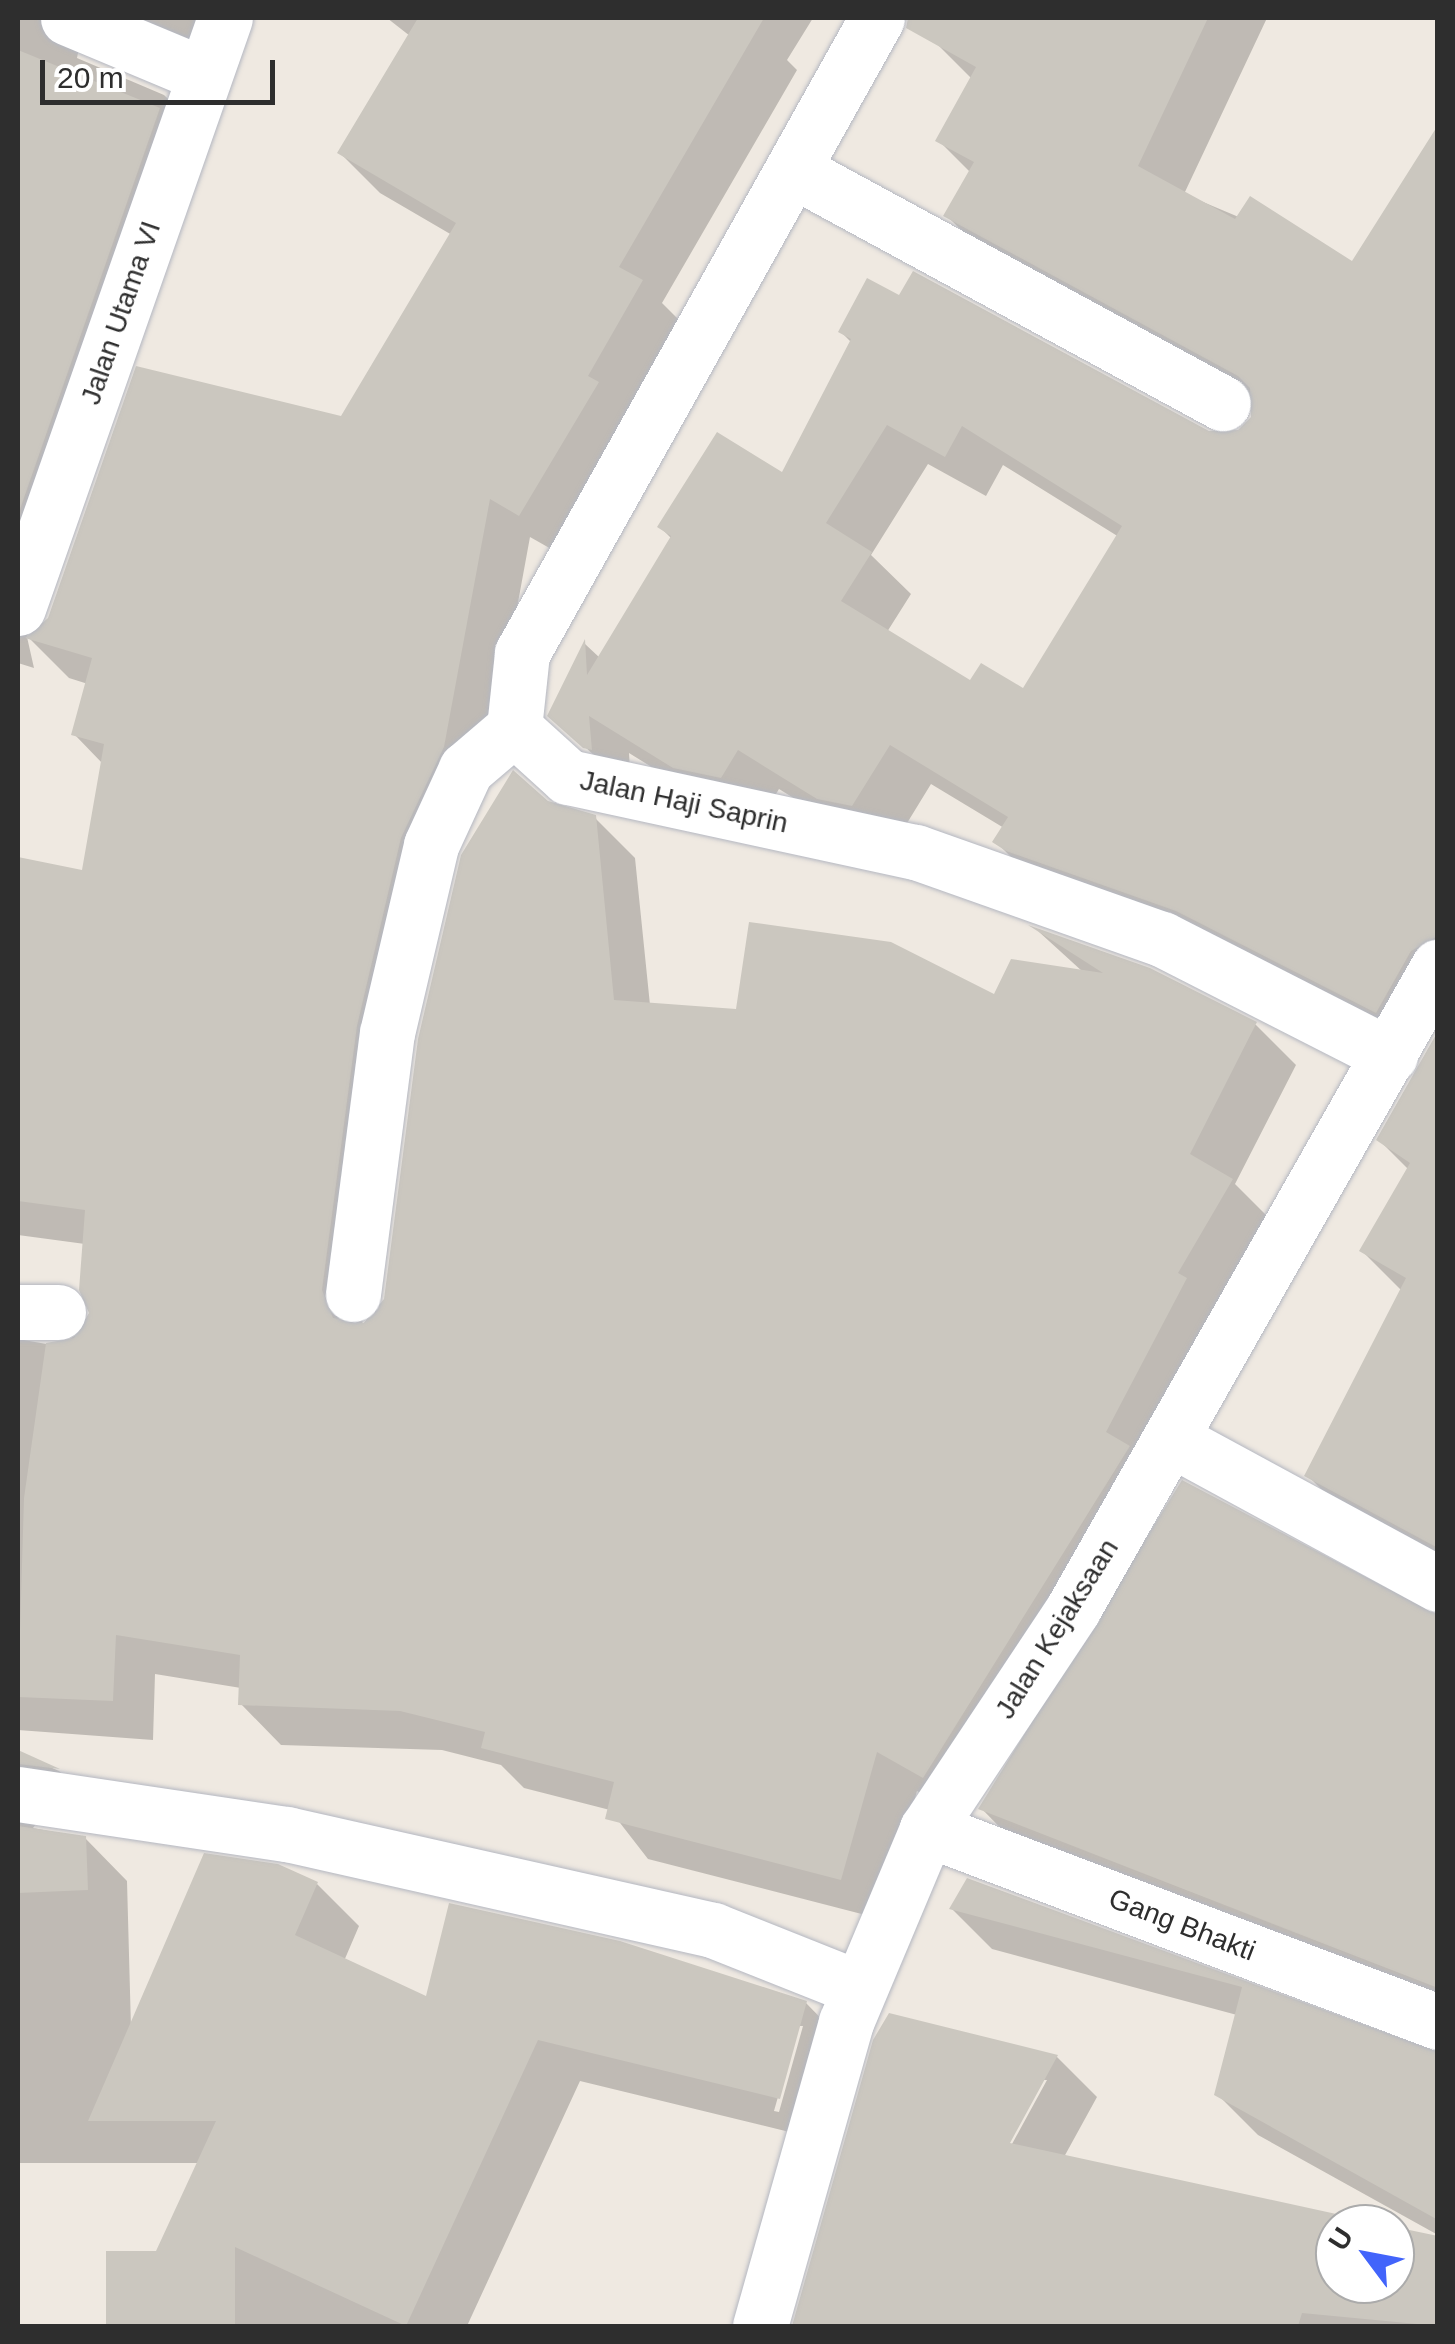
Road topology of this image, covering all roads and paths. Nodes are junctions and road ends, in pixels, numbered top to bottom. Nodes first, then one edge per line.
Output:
1 (68, 18) edge
2 (225, 18) edge
3 (876, 18) edge
4 (204, 75) junction
5 (793, 170) junction
6 (1223, 403) dead end
7 (18, 608) edge
8 (514, 728) junction
9 (1438, 967) edge
10 (1390, 1056) junction
11 (353, 1294) dead end
12 (1172, 1440) junction
13 (1438, 1584) edge
14 (18, 1794) edge
15 (927, 1828) junction
16 (859, 1988) junction
17 (1438, 2022) edge
18 (760, 2326) edge

1 - 4 street
2 - 4 street, Jalan Utama VI
3 - 5 street
4 - 7 street, Jalan Utama VI
5 - 6 street
5 - 8 street
8 - 10 street, Jalan Haji Saprin
8 - 11 street
9 - 10 street, Jalan Kejaksaan
10 - 12 street, Jalan Kejaksaan
12 - 13 street
12 - 15 street, Jalan Kejaksaan
14 - 16 street
15 - 16 street, Jalan Kejaksaan
15 - 17 street, Gang Bhakti
16 - 18 street, Jalan Kejaksaan

